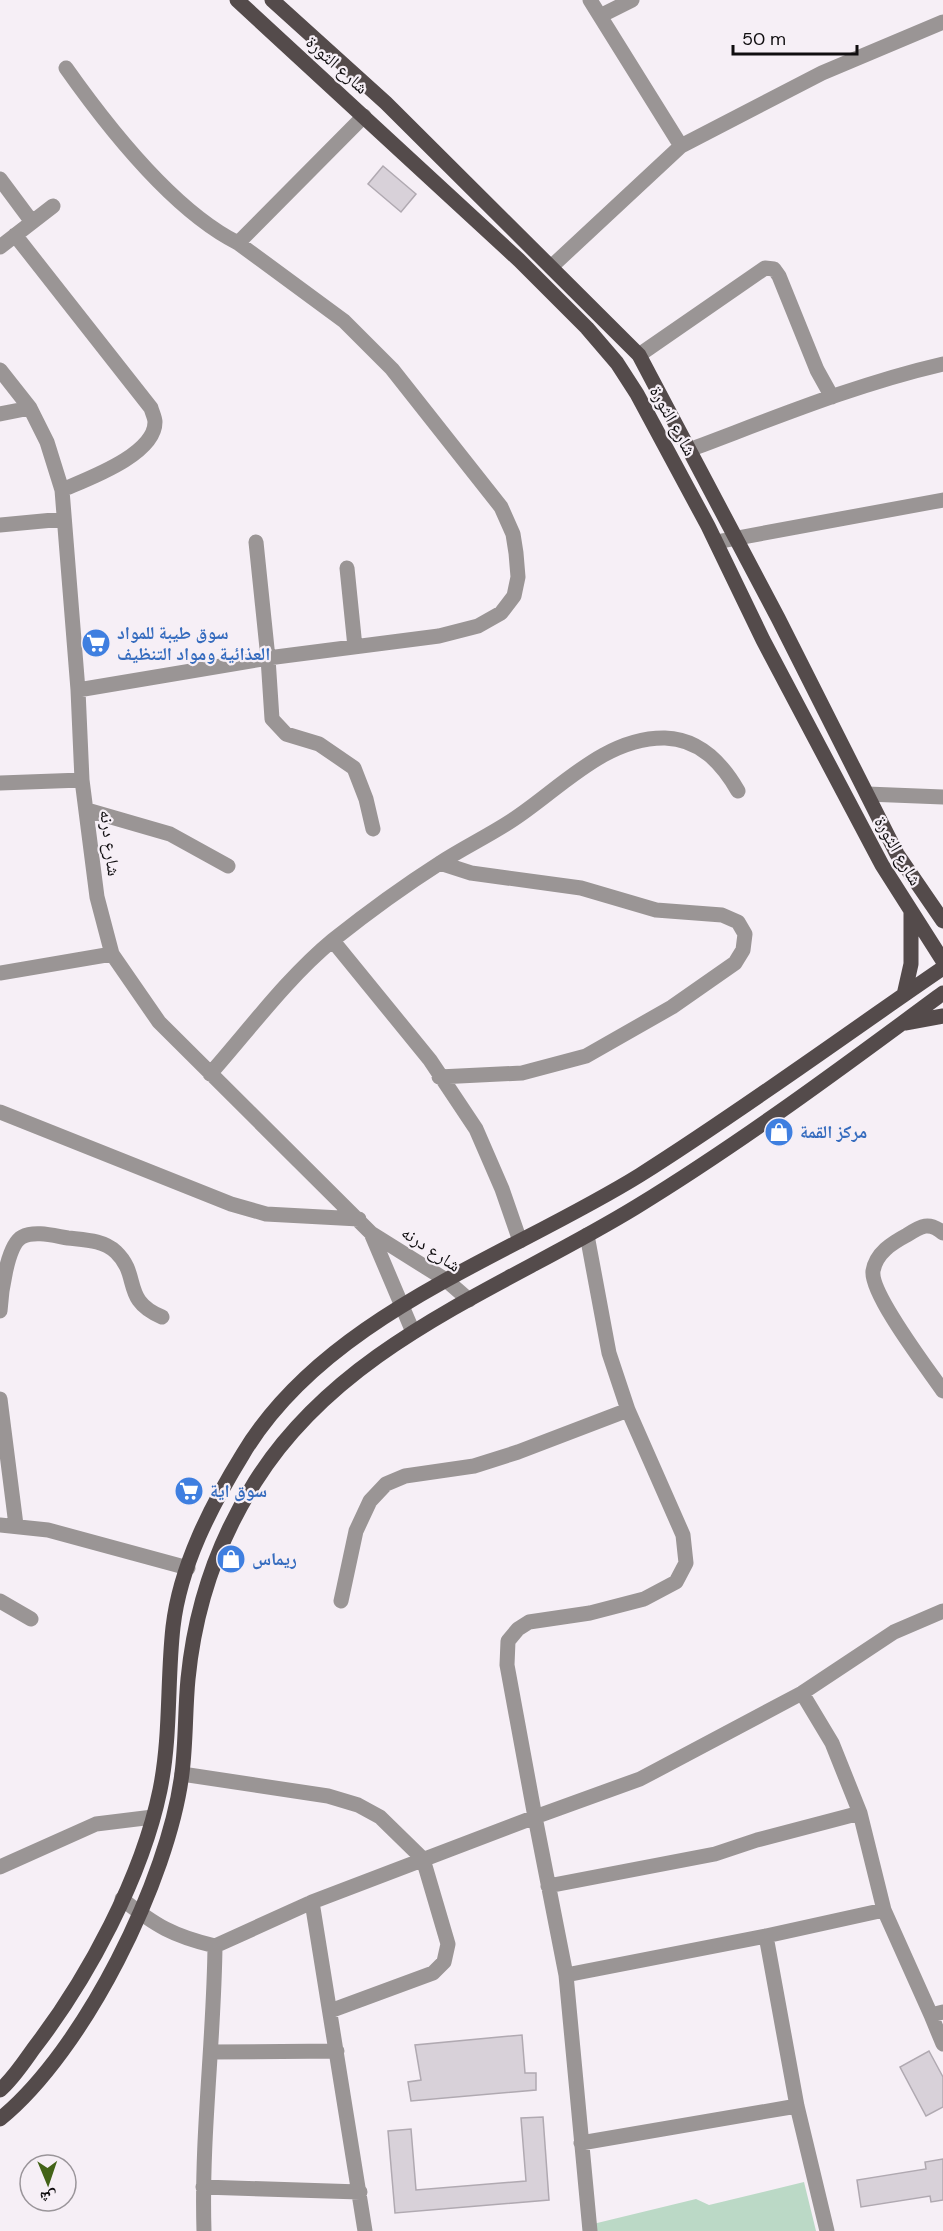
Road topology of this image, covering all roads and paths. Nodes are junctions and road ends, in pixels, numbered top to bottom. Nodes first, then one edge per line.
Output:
1 (237, 0) edge
2 (272, 0) edge
3 (590, 0) edge
4 (632, 0) edge
5 (600, 16) junction
6 (943, 22) edge
7 (66, 68) dead end
8 (364, 116) junction
9 (681, 146) junction
10 (0, 179) edge
11 (53, 206) dead end
12 (32, 222) junction
13 (15, 236) junction
14 (238, 243) junction
15 (0, 247) edge
16 (551, 267) junction
17 (639, 355) junction
18 (943, 364) edge
19 (0, 370) edge
20 (832, 397) junction
21 (30, 408) junction
22 (0, 414) edge
23 (688, 450) junction
24 (63, 490) junction
25 (943, 500) edge
26 (64, 519) junction
27 (0, 525) edge
28 (736, 537) junction
29 (256, 542) dead end
30 (716, 542) junction
31 (347, 568) dead end
32 (355, 646) junction
33 (268, 658) junction
34 (78, 690) junction
35 (82, 780) junction
36 (0, 783) edge
37 (738, 791) dead end
38 (867, 794) junction
39 (943, 796) edge
40 (87, 810) junction
41 (373, 829) dead end
42 (440, 863) junction
43 (228, 866) dead end
44 (938, 909) edge
45 (911, 913) junction
46 (943, 921) edge
47 (333, 941) junction
48 (112, 954) junction
49 (943, 961) edge
50 (943, 968) edge
51 (0, 973) edge
52 (943, 993) edge
53 (904, 995) junction
54 (943, 1016) edge
55 (900, 1025) junction
56 (210, 1074) junction
57 (440, 1077) junction
58 (0, 1112) edge
59 (359, 1219) junction
60 (371, 1233) junction
61 (943, 1233) edge
62 (587, 1235) junction
63 (520, 1240) junction
64 (446, 1280) junction
65 (469, 1300) junction
66 (403, 1307) junction
67 (0, 1311) edge
68 (162, 1317) dead end
69 (413, 1332) junction
70 (943, 1391) edge
71 (0, 1399) edge
72 (628, 1410) junction
73 (8, 1525) edge
74 (188, 1568) junction
75 (0, 1601) edge
76 (340, 1601) dead end
77 (943, 1611) edge
78 (31, 1618) dead end
79 (802, 1693) junction
80 (182, 1774) junction
81 (860, 1813) junction
82 (153, 1817) junction
83 (535, 1817) junction
84 (423, 1859) junction
85 (0, 1867) edge
86 (548, 1886) junction
87 (122, 1899) junction
88 (312, 1902) junction
89 (884, 1910) junction
90 (140, 1913) junction
91 (766, 1936) junction
92 (215, 1946) junction
93 (566, 1975) junction
94 (330, 2011) junction
95 (937, 2013) edge
96 (943, 2044) edge
97 (337, 2051) junction
98 (212, 2052) junction
99 (2, 2085) edge
100 (17, 2105) junction
101 (797, 2106) junction
102 (0, 2119) edge
103 (0, 2132) edge
104 (581, 2144) junction
105 (202, 2187) junction
106 (360, 2192) junction
107 (204, 2231) edge
108 (365, 2231) edge
109 (590, 2231) edge
110 (827, 2231) edge

1 - 8 main road, شارع الثورة
2 - 16 main road, شارع الثورة
3 - 5 street
4 - 5 street
5 - 9 street
6 - 9 street
7 - 14 street
8 - 14 street
8 - 30 main road, شارع الثورة
9 - 16 street
10 - 12 street
11 - 12 street
12 - 13 street
13 - 15 street
13 - 24 street
14 - 32 street
16 - 17 main road, شارع الثورة
17 - 20 street
17 - 23 main road, شارع الثورة
18 - 20 street
19 - 21 street, شارع درنه
20 - 23 street
21 - 22 street
21 - 24 street, شارع درنه
23 - 28 main road, شارع الثورة
24 - 26 street, شارع درنه
25 - 28 street
26 - 27 street
26 - 34 street, شارع درنه
28 - 30 street
28 - 38 main road, شارع الثورة
29 - 33 street
30 - 45 main road, شارع الثورة
31 - 32 street
32 - 33 street
33 - 34 street
33 - 41 street
34 - 35 street, شارع درنه
35 - 36 street
35 - 40 street, شارع درنه
37 - 42 street
38 - 39 street
38 - 44 main road, شارع الثورة
40 - 43 street
40 - 48 street, شارع درنه
42 - 47 street
42 - 57 street
44 - 46 main road, شارع الثورة
45 - 49 main road, شارع الثورة
45 - 53 main road
47 - 56 street
47 - 57 street
48 - 51 street
48 - 56 street, شارع درنه
50 - 53 main road
52 - 55 main road
53 - 63 main road
54 - 55 main road
55 - 62 main road
56 - 59 street, شارع درنه
57 - 63 street
58 - 59 street
59 - 60 street, شارع درنه
60 - 64 street, شارع درنه
60 - 66 street, شارع درنه
61 - 70 street
62 - 65 main road
62 - 72 street
63 - 64 main road
64 - 65 street, شارع درنه
64 - 66 main road
65 - 69 main road
66 - 69 street, شارع درنه
66 - 74 main road
67 - 68 street
69 - 80 main road
71 - 73 street
72 - 76 street
72 - 83 street
73 - 74 street
74 - 82 main road
75 - 78 street
77 - 79 street
79 - 81 street
79 - 83 street
80 - 84 street
80 - 90 main road
81 - 86 street
81 - 89 street
82 - 85 street
82 - 87 main road
83 - 84 street
83 - 86 street
84 - 88 street
84 - 94 street
86 - 93 street
87 - 90 street
87 - 99 main road
88 - 92 street
88 - 94 street
89 - 91 street
89 - 95 street
90 - 92 street
90 - 100 main road
91 - 93 street
91 - 101 street
92 - 98 street
93 - 104 street
94 - 97 street
95 - 96 street
97 - 98 street
97 - 106 street
98 - 105 street
100 - 102 main road
100 - 103 main road
101 - 104 street
101 - 110 street
104 - 109 street
105 - 106 street
105 - 107 street
106 - 108 street

